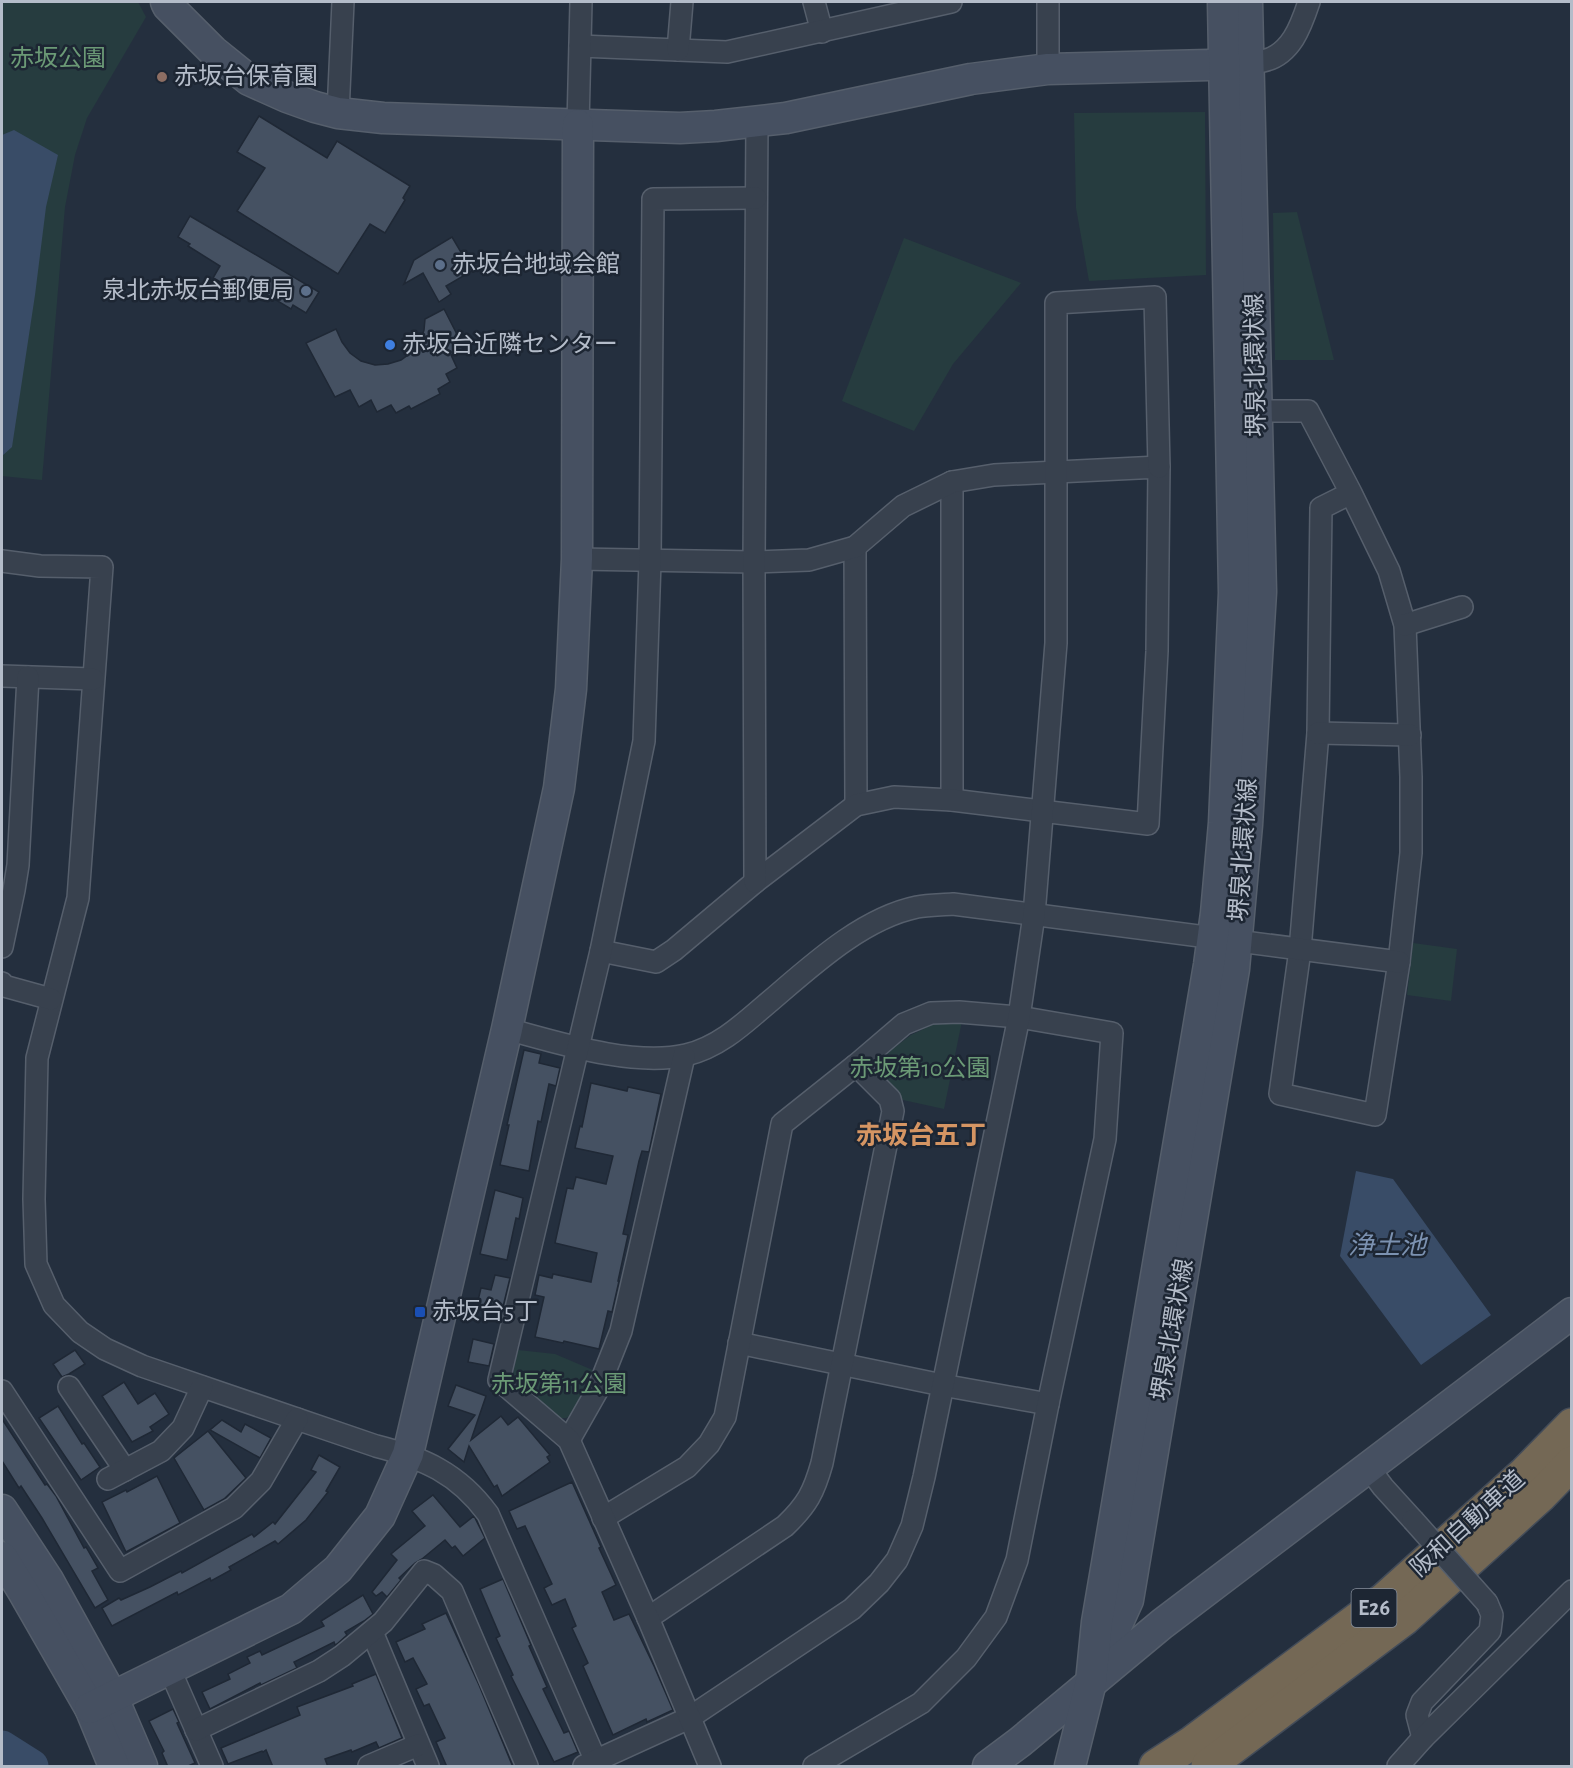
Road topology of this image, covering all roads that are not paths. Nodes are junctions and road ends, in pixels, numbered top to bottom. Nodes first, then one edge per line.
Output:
1 (166, 2) edge
2 (343, 2) edge
3 (581, 2) edge
4 (682, 2) edge
5 (814, 2) edge
6 (951, 2) edge
7 (1048, 2) edge
8 (1223, 2) edge
9 (1247, 2) edge
10 (1309, 2) edge
11 (822, 32) junction
12 (580, 46) junction
13 (678, 50) junction
14 (1237, 63) junction
15 (1048, 69) junction
16 (338, 113) junction
17 (757, 122) junction
18 (578, 125) junction
19 (756, 198) junction
20 (1258, 411) junction
21 (1159, 467) junction
22 (1056, 472) junction
23 (952, 482) junction
24 (1351, 493) junction
25 (855, 548) junction
26 (577, 560) junction
27 (2, 561) edge
28 (650, 561) junction
29 (754, 562) junction
30 (1462, 607) dead end
31 (1405, 625) junction
32 (2, 676) edge
33 (28, 677) junction
34 (93, 679) junction
35 (1318, 734) junction
36 (1410, 735) junction
37 (952, 800) junction
38 (856, 805) junction
39 (1044, 812) junction
40 (755, 882) junction
41 (1034, 915) junction
42 (1225, 939) junction
43 (2, 947) edge
44 (1300, 950) junction
45 (601, 951) junction
46 (1399, 962) junction
47 (2, 983) edge
48 (51, 999) junction
49 (1018, 1017) junction
50 (507, 1029) junction
51 (577, 1048) junction
52 (684, 1056) junction
53 (856, 1065) junction
54 (1572, 1313) edge
55 (738, 1343) junction
56 (841, 1365) junction
57 (942, 1385) junction
58 (69, 1387) dead end
59 (202, 1387) junction
60 (2, 1390) edge
61 (1048, 1404) junction
62 (297, 1419) junction
63 (1572, 1425) edge
64 (569, 1440) junction
65 (408, 1454) junction
66 (1572, 1463) edge
67 (1368, 1467) junction
68 (2, 1510) edge
69 (603, 1518) junction
70 (2, 1557) edge
71 (1572, 1591) edge
72 (648, 1618) junction
73 (372, 1632) junction
74 (170, 1670) junction
75 (1091, 1682) junction
76 (101, 1702) junction
77 (689, 1718) junction
78 (196, 1730) junction
79 (1424, 1738) junction
80 (418, 1745) junction
81 (592, 1765) edge
82 (114, 1767) edge
83 (142, 1767) edge
84 (212, 1767) edge
85 (369, 1767) edge
86 (428, 1767) edge
87 (526, 1767) edge
88 (710, 1767) edge
89 (814, 1767) edge
90 (988, 1767) edge
91 (1070, 1767) edge
92 (1156, 1767) edge
93 (1208, 1767) edge
94 (1398, 1767) edge

1 - 16 street
2 - 16 street
3 - 12 street
4 - 13 street
5 - 11 street
6 - 11 street
7 - 15 street
8 - 14 street, 堺泉北環状線
9 - 14 street, 堺泉北環状線
10 - 14 street
11 - 13 street
12 - 13 street
12 - 18 street
14 - 15 street
14 - 20 street, 堺泉北環状線
14 - 42 street, 堺泉北環状線
15 - 17 street
16 - 18 street
17 - 18 street
17 - 19 street
18 - 26 street
19 - 28 street
19 - 29 street
20 - 24 street
20 - 42 street, 堺泉北環状線
21 - 22 street
21 - 22 street
21 - 39 street
22 - 23 street
22 - 39 street
23 - 25 street
23 - 37 street
24 - 31 street
24 - 35 street
25 - 29 street
25 - 38 street
26 - 28 street
26 - 50 street
27 - 34 street
28 - 29 street
28 - 45 street
29 - 40 street
30 - 31 street
31 - 36 street
32 - 33 street
33 - 34 street
33 - 43 street
34 - 48 street
35 - 36 street
35 - 44 street
36 - 46 street
37 - 38 street
37 - 39 street
38 - 40 street
39 - 41 street
40 - 45 street
41 - 42 street
41 - 49 street
41 - 52 street
42 - 44 street
42 - 75 street, 堺泉北環状線
44 - 46 street
44 - 46 street
45 - 51 street
47 - 48 street
48 - 59 street
49 - 53 street
49 - 57 street
49 - 61 street
50 - 51 street
50 - 65 street
51 - 52 street
51 - 64 street
52 - 64 street
53 - 55 street
53 - 56 street
54 - 67 street
55 - 56 street
55 - 69 street
56 - 57 street
56 - 72 street
57 - 61 street
57 - 77 street
58 - 59 street
59 - 62 street
60 - 62 street
61 - 89 street
62 - 65 street
63 - 92 highway, 阪和自動車道 / E26
64 - 69 street
65 - 74 street
65 - 81 street
66 - 93 highway, 阪和自動車道 / E26
67 - 75 street
67 - 79 street, bridge
68 - 76 street
69 - 72 street
70 - 76 street
71 - 79 street
72 - 77 street
73 - 78 street
73 - 80 street
73 - 87 street
74 - 76 street
74 - 78 street
75 - 90 street
75 - 91 street, 堺泉北環状線
76 - 82 street
76 - 83 street
77 - 81 street
77 - 88 street
78 - 84 street
79 - 94 street
80 - 85 street
80 - 86 street

